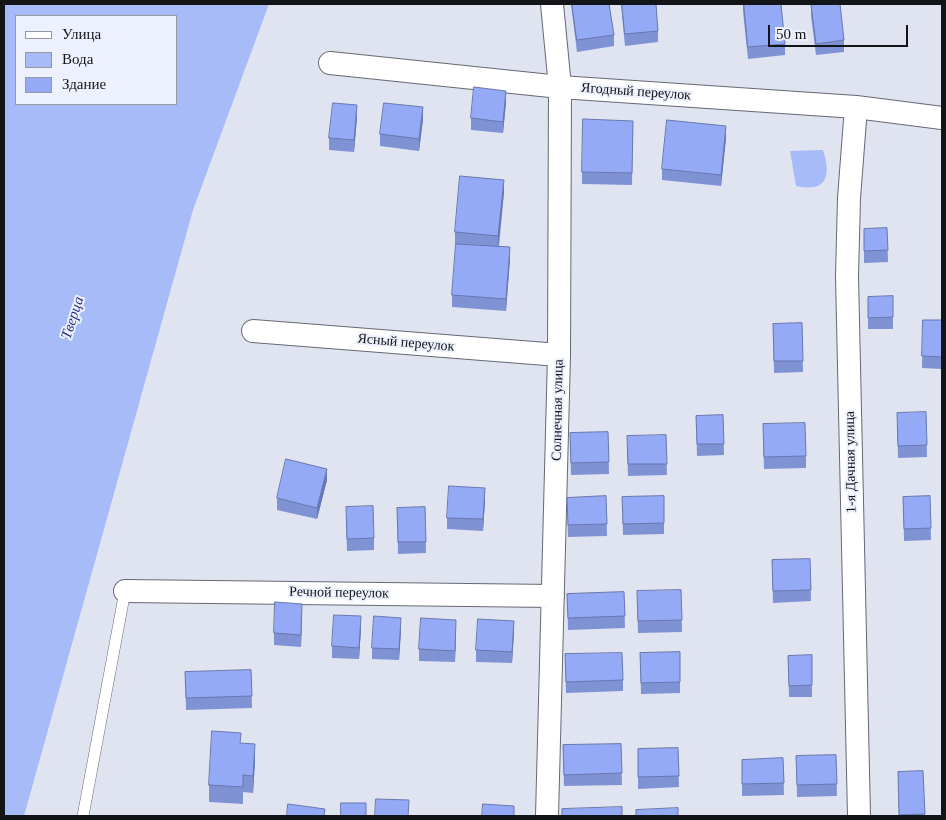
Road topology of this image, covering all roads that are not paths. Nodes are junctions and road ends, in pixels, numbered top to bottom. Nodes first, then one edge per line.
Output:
1 (552, 4) edge
2 (330, 63) dead end
3 (560, 87) junction
4 (856, 107) junction
5 (942, 118) edge
6 (253, 331) dead end
7 (559, 355) junction
8 (125, 591) joint
9 (553, 596) junction
10 (84, 816) edge
11 (547, 816) edge
12 (859, 816) edge

1 - 3 street, Солнечная улица
2 - 3 street, Ягодный переулок
3 - 4 street, Ягодный переулок
3 - 7 street, Солнечная улица
4 - 5 street, Ягодный переулок
4 - 12 street, 1-я Дачная улица
6 - 7 street, Ясный переулок
7 - 9 street, Солнечная улица
8 - 9 street, Речной переулок
8 - 10 lane
9 - 11 street, Солнечная улица

